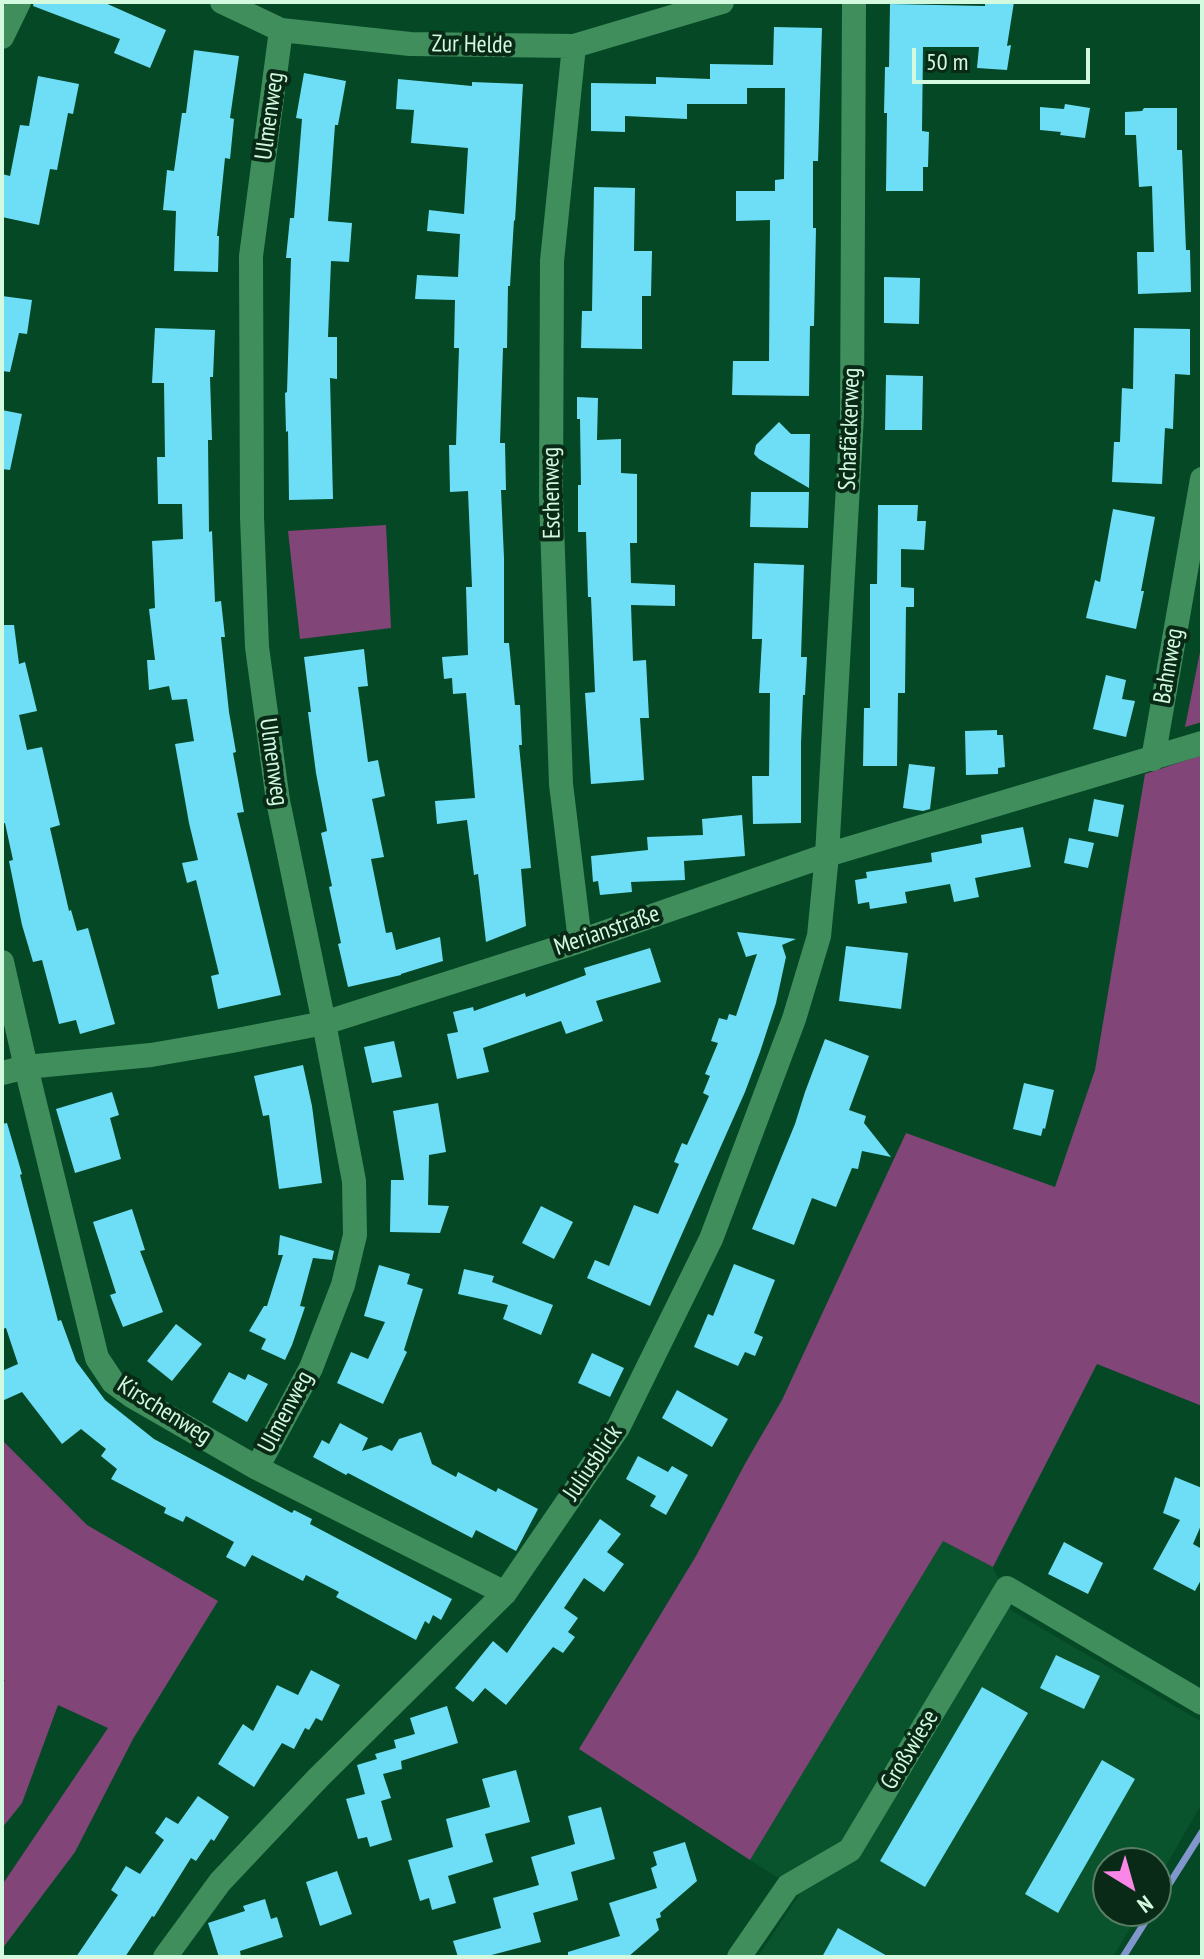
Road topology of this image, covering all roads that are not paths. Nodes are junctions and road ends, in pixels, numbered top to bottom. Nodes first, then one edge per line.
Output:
1 (19, 2) edge
2 (222, 2) edge
3 (722, 2) edge
4 (854, 2) edge
5 (281, 30) junction
6 (2, 37) edge
7 (574, 46) junction
8 (1202, 479) edge
9 (1202, 743) edge
10 (1153, 759) junction
11 (827, 855) junction
12 (580, 941) junction
13 (2, 962) edge
14 (324, 1023) junction
15 (26, 1067) junction
16 (2, 1073) edge
17 (257, 1468) junction
18 (505, 1593) junction
19 (1199, 1693) edge
20 (165, 1957) edge
21 (739, 1957) edge

1 - 6 street
2 - 5 street, Zur Helde
3 - 7 street, Zur Helde
4 - 11 street, Schafäckerweg
5 - 7 street, Zur Helde
5 - 14 street, Ulmenweg
7 - 12 street, Eschenweg
8 - 10 street, Bahnweg
9 - 10 street, Merianstraße
10 - 11 street, Merianstraße
11 - 12 street, Merianstraße
11 - 18 street, Juliusblick
12 - 14 street, Merianstraße
13 - 15 street, Kirschenweg
14 - 15 street, Merianstraße
14 - 17 street, Ulmenweg
15 - 16 street, Merianstraße
15 - 17 street, Kirschenweg
17 - 18 street, Kirschenweg
18 - 20 street, Juliusblick
19 - 21 street, Großwiese

